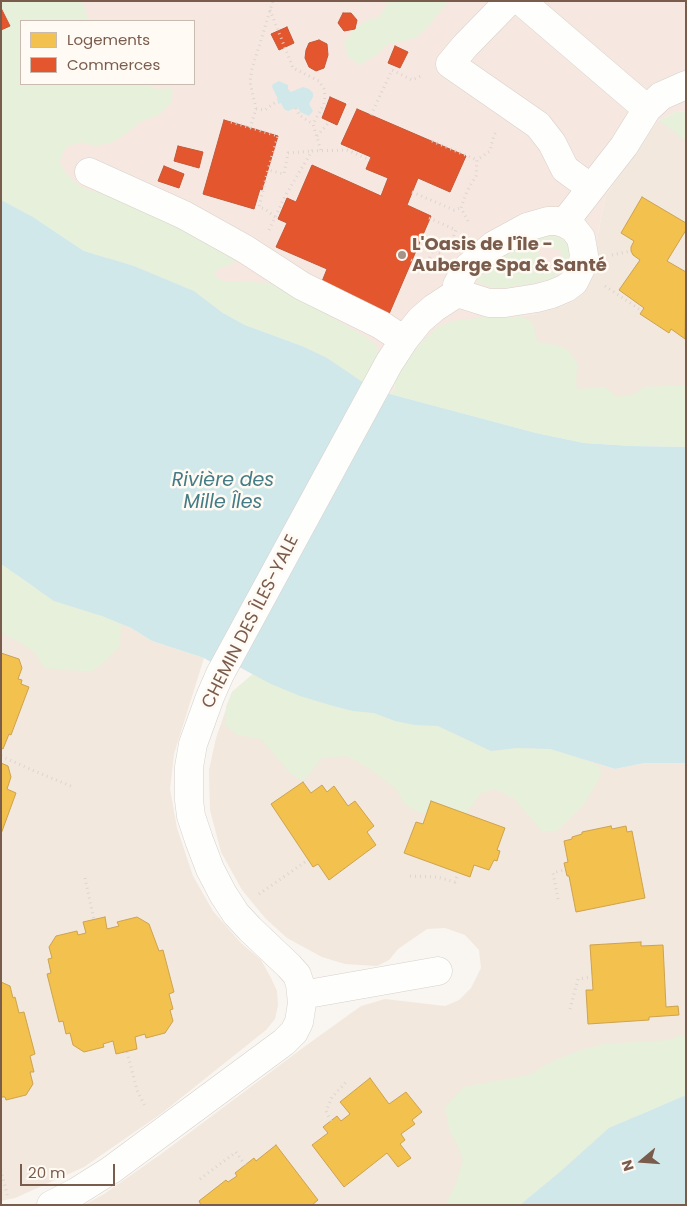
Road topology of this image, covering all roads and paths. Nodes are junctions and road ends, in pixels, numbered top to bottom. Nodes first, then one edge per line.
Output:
1 (273, 1) edge
2 (509, 1) edge
3 (521, 1) edge
4 (270, 10) junction
5 (392, 70) dead end
6 (686, 85) edge
7 (277, 101) dead end
8 (296, 108) dead end
9 (647, 108) junction
10 (256, 109) junction
11 (372, 115) dead end
12 (330, 121) dead end
13 (231, 122) dead end
14 (313, 124) junction
15 (250, 128) junction
16 (496, 131) dead end
17 (316, 136) junction
18 (432, 141) dead end
19 (312, 151) junction
20 (321, 151) junction
21 (370, 160) dead end
22 (477, 160) junction
23 (268, 170) junction
24 (89, 172) dead end
25 (591, 188) junction
26 (412, 192) dead end
27 (461, 208) junction
28 (275, 217) junction
29 (429, 218) dead end
30 (468, 221) dead end
31 (564, 223) junction
32 (268, 232) dead end
33 (448, 247) dead end
34 (411, 260) dead end
35 (434, 271) dead end
36 (602, 284) dead end
37 (457, 293) junction
38 (642, 311) dead end
39 (404, 340) junction
40 (1, 756) edge
41 (73, 787) dead end
42 (308, 860) dead end
43 (566, 869) dead end
44 (458, 873) dead end
45 (410, 876) dead end
46 (85, 878) dead end
47 (252, 899) dead end
48 (558, 899) dead end
49 (94, 920) dead end
50 (438, 971) dead end
51 (592, 978) dead end
52 (302, 995) junction
53 (570, 1009) dead end
54 (127, 1052) dead end
55 (348, 1080) dead end
56 (148, 1113) dead end
57 (331, 1121) dead end
58 (245, 1165) dead end
59 (1, 1170) edge
60 (200, 1179) dead end
61 (8, 1198) dead end
62 (51, 1205) edge

1 - 4 path
2 - 25 street
3 - 9 street
4 - 10 path
4 - 14 path
5 - 11 path
6 - 9 street
7 - 10 path
8 - 14 path
9 - 25 street
10 - 15 path
12 - 17 path
13 - 15 path
14 - 17 path
15 - 23 path
16 - 22 path
17 - 20 path
18 - 22 path
19 - 20 path
19 - 23 path
19 - 28 path
20 - 21 path
22 - 27 path
23 - 28 path
24 - 39 street
25 - 31 street
26 - 27 path
27 - 30 path
28 - 32 path
29 - 33 path
31 - 37 street
31 - 37 street
34 - 35 path
36 - 38 path
37 - 39 street, CHEMIN DES ÎLES-YALE
39 - 52 street, CHEMIN DES ÎLES-YALE
40 - 41 path
42 - 47 path
43 - 48 path
44 - 45 path
46 - 49 path
50 - 52 street
51 - 53 path
52 - 62 street, CHEMIN DES ÎLES-YALE
54 - 56 path
55 - 57 path
58 - 60 path
59 - 61 path

